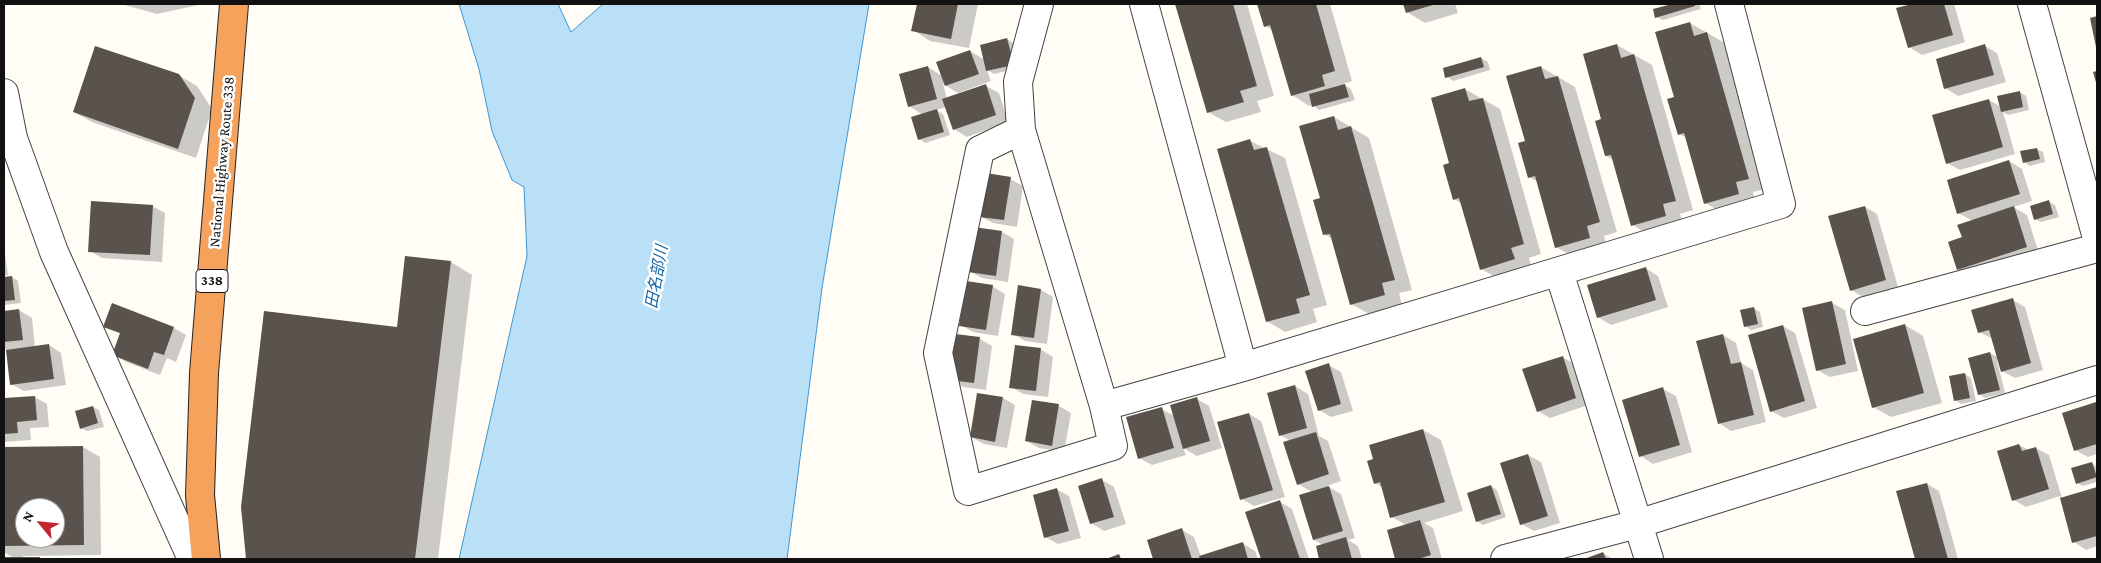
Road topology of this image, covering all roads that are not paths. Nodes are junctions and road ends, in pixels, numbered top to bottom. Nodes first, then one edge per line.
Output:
1 (234, 4) edge
2 (1039, 4) edge
3 (1144, 4) edge
4 (1729, 4) edge
5 (2040, 5) edge
6 (4, 92) edge
7 (1021, 130) junction
8 (2097, 238) edge
9 (2097, 248) edge
10 (1559, 272) junction
11 (1866, 311) dead end
12 (1243, 367) junction
13 (2097, 380) edge
14 (1104, 406) junction
15 (1637, 524) junction
16 (192, 559) edge
17 (206, 559) edge
18 (1505, 559) edge
19 (1649, 559) edge

1 - 17 highway, National Highway Route 338 / 338
2 - 7 street
3 - 12 street
4 - 10 street
5 - 8 street
6 - 16 street
7 - 14 street
7 - 14 street
9 - 11 street
10 - 12 street
10 - 15 street
12 - 14 street
13 - 15 street
15 - 18 street
15 - 19 street

